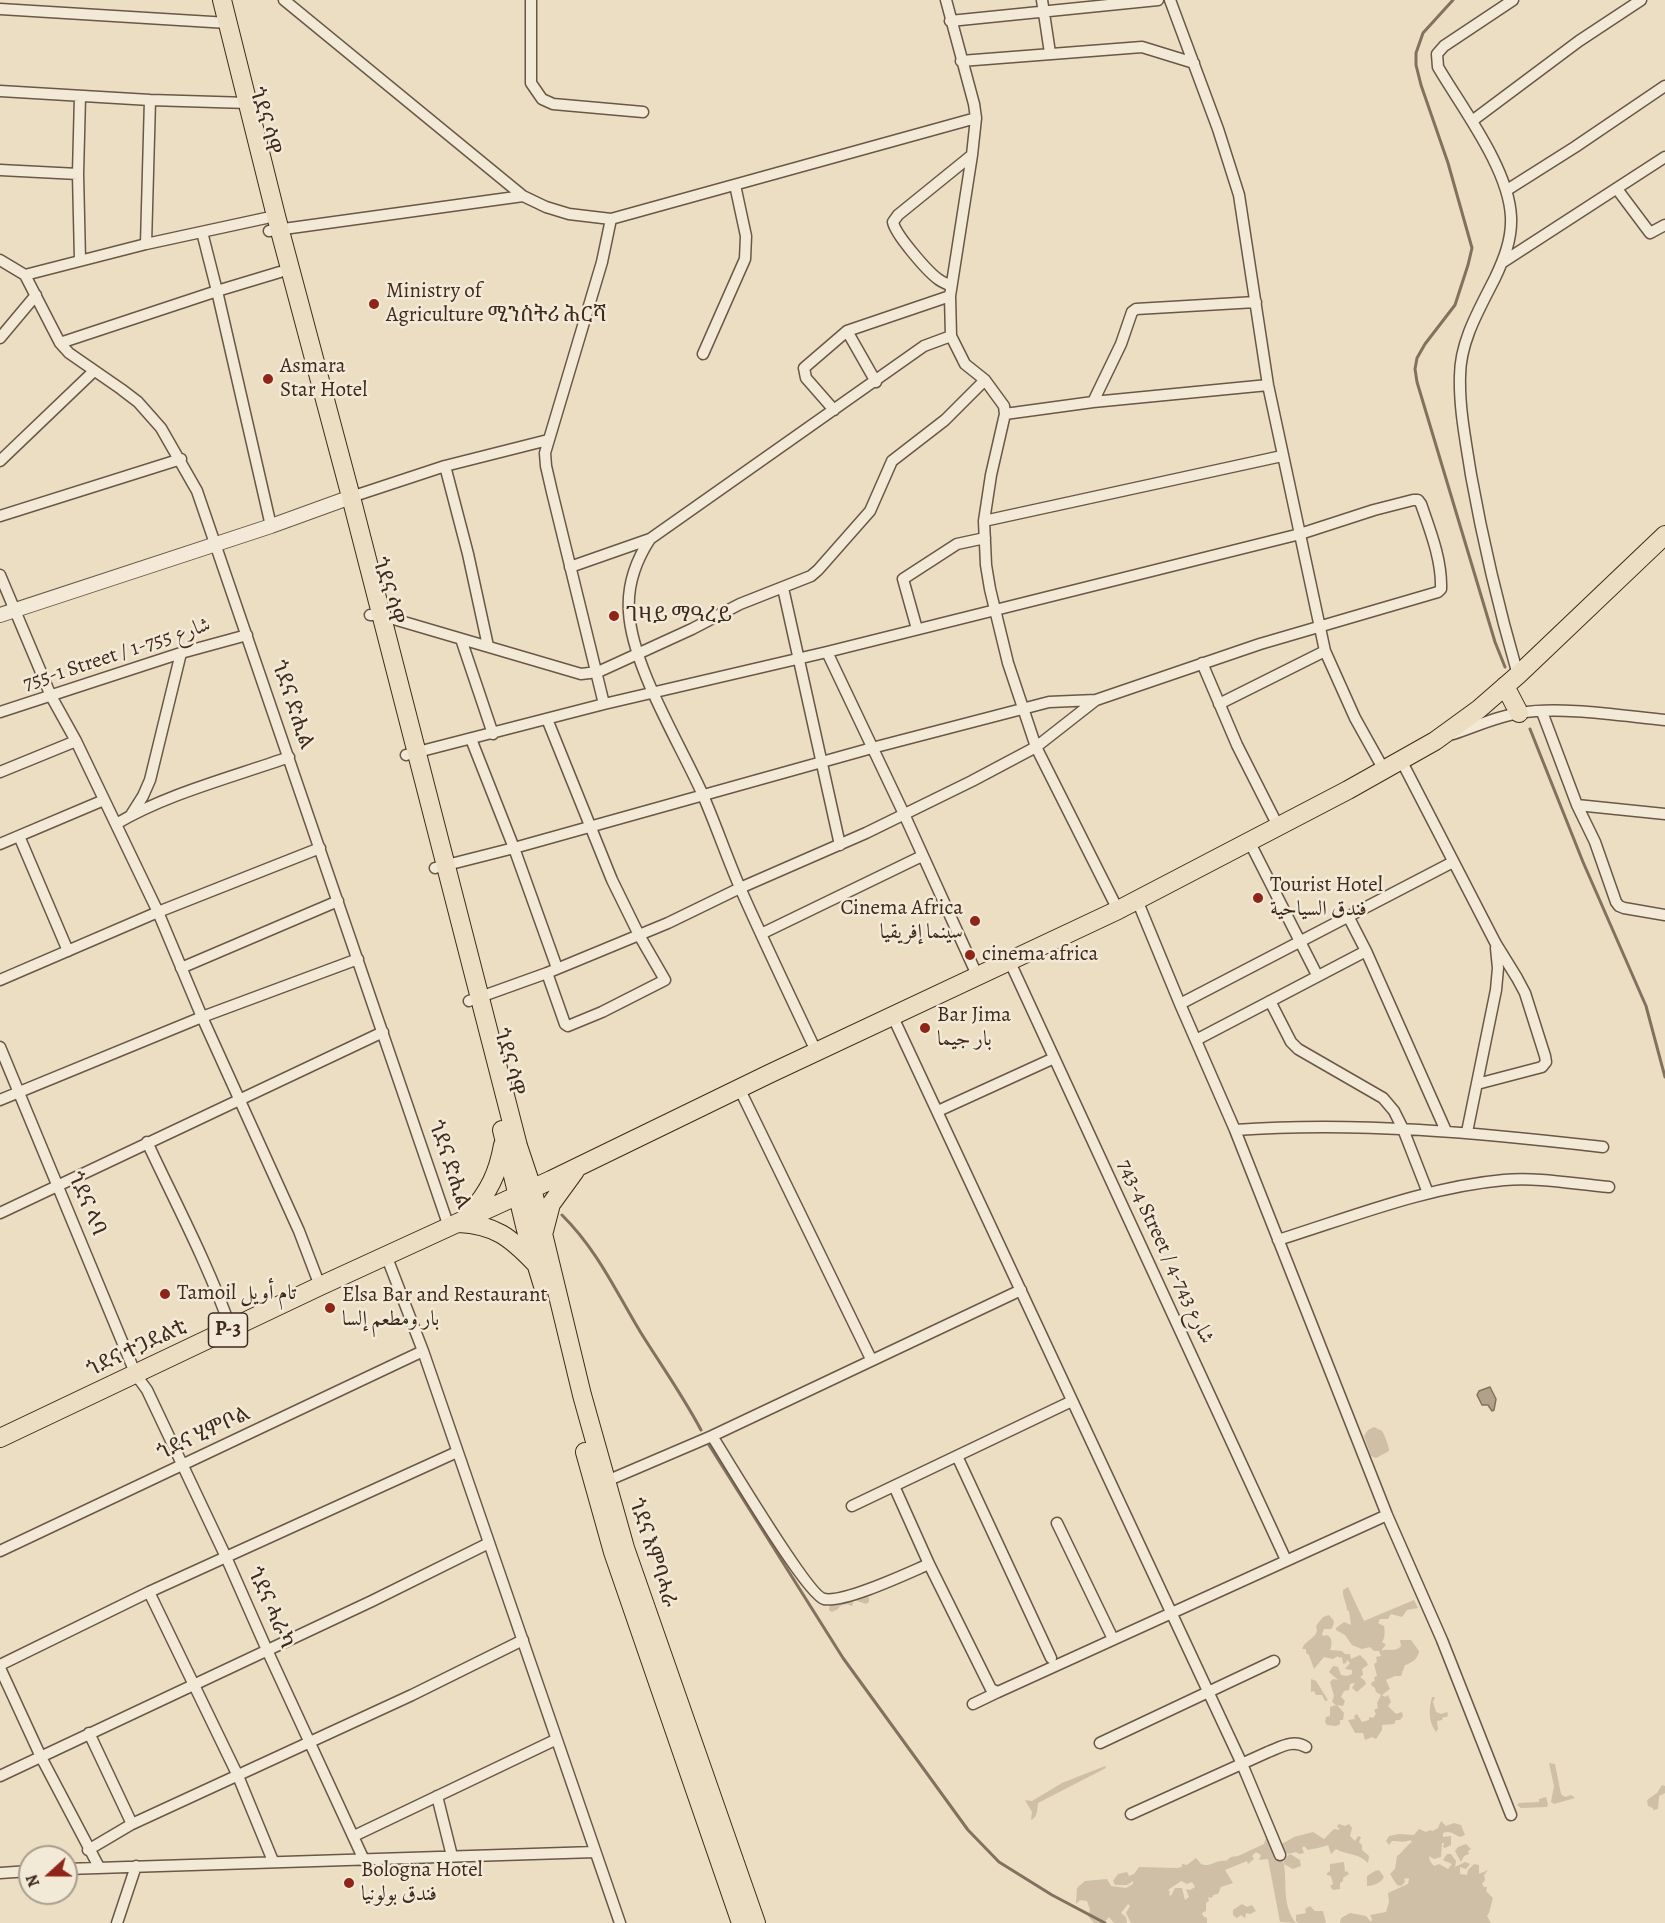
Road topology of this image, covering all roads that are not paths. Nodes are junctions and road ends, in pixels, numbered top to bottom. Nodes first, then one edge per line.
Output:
1 (210, 0) edge
2 (222, 0) edge
3 (284, 0) edge
4 (531, 0) edge
5 (946, 0) edge
6 (1041, 0) edge
7 (1158, 0) edge
8 (1170, 0) edge
9 (1513, 0) edge
10 (1641, 0) edge
11 (0, 9) edge
12 (1042, 13) junction
13 (950, 21) junction
14 (222, 23) junction
15 (1050, 53) junction
16 (961, 61) junction
17 (1194, 63) junction
18 (1665, 86) edge
19 (0, 91) edge
20 (80, 96) junction
21 (150, 100) junction
22 (242, 103) junction
23 (643, 112) dead end
24 (976, 118) junction
25 (1472, 121) junction
26 (972, 155) junction
27 (1665, 157) edge
28 (0, 170) edge
29 (78, 174) junction
30 (735, 185) junction
31 (1617, 189) junction
32 (1507, 190) junction
33 (523, 196) junction
34 (610, 219) junction
35 (1665, 225) edge
36 (271, 226) junction
37 (202, 232) junction
38 (146, 244) junction
39 (0, 260) edge
40 (80, 260) junction
41 (1503, 261) junction
42 (280, 273) junction
43 (25, 276) junction
44 (217, 291) junction
45 (951, 291) junction
46 (36, 295) junction
47 (1256, 302) junction
48 (847, 331) junction
49 (951, 336) junction
50 (0, 338) edge
51 (60, 343) junction
52 (703, 354) dead end
53 (94, 371) junction
54 (986, 380) junction
55 (876, 382) junction
56 (1268, 385) junction
57 (1093, 402) junction
58 (834, 410) junction
59 (1005, 414) junction
60 (548, 440) junction
61 (1282, 456) junction
62 (181, 459) junction
63 (0, 461) edge
64 (445, 466) junction
65 (345, 500) junction
66 (0, 516) edge
67 (984, 521) junction
68 (272, 526) junction
69 (1300, 534) junction
70 (1665, 535) edge
71 (985, 538) junction
72 (650, 539) junction
73 (216, 544) junction
74 (570, 567) junction
75 (0, 575) edge
76 (783, 588) junction
77 (994, 610) junction
78 (14, 611) junction
79 (0, 615) edge
80 (375, 615) junction
81 (1319, 627) junction
82 (917, 629) junction
83 (247, 635) junction
84 (461, 639) junction
85 (488, 646) junction
86 (1325, 651) junction
87 (638, 652) junction
88 (826, 652) junction
89 (181, 653) junction
90 (800, 658) junction
91 (1202, 663) junction
92 (598, 672) junction
93 (1511, 680) junction
94 (654, 692) junction
95 (51, 696) junction
96 (1096, 700) junction
97 (604, 704) junction
98 (1219, 704) junction
99 (1022, 709) junction
100 (1542, 711) junction
101 (0, 712) edge
102 (1519, 713) junction
103 (547, 719) junction
104 (1665, 720) edge
105 (493, 734) junction
106 (471, 739) junction
107 (76, 741) junction
108 (1435, 741) junction
109 (872, 747) junction
110 (1036, 747) junction
111 (412, 754) junction
112 (289, 757) junction
113 (1401, 760) junction
114 (822, 763) junction
115 (1384, 770) junction
116 (0, 772) edge
117 (703, 795) junction
118 (104, 800) junction
119 (1577, 805) junction
120 (904, 814) junction
121 (1665, 814) edge
122 (130, 816) junction
123 (116, 824) junction
124 (1278, 826) junction
125 (590, 827) junction
126 (19, 836) junction
127 (1249, 841) junction
128 (0, 844) edge
129 (840, 845) junction
130 (320, 848) junction
131 (514, 848) junction
132 (922, 856) junction
133 (1453, 862) junction
134 (441, 867) junction
135 (740, 888) junction
136 (1137, 900) junction
137 (338, 901) junction
138 (1118, 910) junction
139 (158, 912) junction
140 (1665, 915) edge
141 (1348, 916) junction
142 (639, 934) junction
143 (761, 934) junction
144 (1300, 941) junction
145 (1496, 945) junction
146 (68, 951) junction
147 (1366, 951) junction
148 (358, 959) junction
149 (1009, 960) junction
150 (181, 968) junction
151 (552, 970) junction
152 (977, 975) junction
153 (1317, 975) junction
154 (0, 980) edge
155 (474, 998) junction
156 (1270, 1001) junction
157 (1179, 1004) junction
158 (892, 1015) junction
159 (202, 1017) junction
160 (382, 1032) junction
161 (1196, 1040) junction
162 (0, 1047) edge
163 (816, 1052) junction
164 (1052, 1059) junction
165 (4, 1066) edge
166 (1477, 1084) junction
167 (739, 1088) junction
168 (19, 1092) junction
169 (238, 1099) junction
170 (0, 1100) edge
171 (938, 1111) junction
172 (1403, 1129) junction
173 (1234, 1130) junction
174 (1446, 1131) junction
175 (1467, 1132) junction
176 (147, 1142) junction
177 (511, 1143) junction
178 (1603, 1147) dead end
179 (575, 1168) junction
180 (58, 1187) junction
181 (1609, 1187) dead end
182 (525, 1192) junction
183 (1428, 1193) junction
184 (0, 1213) edge
185 (457, 1223) junction
186 (543, 1235) junction
187 (1278, 1240) junction
188 (386, 1255) junction
189 (537, 1266) junction
190 (320, 1286) junction
191 (1022, 1290) junction
192 (231, 1329) junction
193 (423, 1351) junction
194 (871, 1359) junction
195 (136, 1375) junction
196 (1072, 1401) junction
197 (712, 1436) junction
198 (0, 1438) edge
199 (457, 1452) junction
200 (957, 1456) junction
201 (183, 1464) junction
202 (600, 1484) junction
203 (894, 1486) junction
204 (852, 1506) dead end
205 (1387, 1515) junction
206 (1057, 1523) dead end
207 (489, 1543) junction
208 (0, 1551) edge
209 (226, 1557) junction
210 (1286, 1560) junction
211 (929, 1564) junction
212 (149, 1592) junction
213 (1170, 1612) junction
214 (1113, 1639) junction
215 (523, 1640) junction
216 (267, 1650) junction
217 (1051, 1658) dead end
218 (1274, 1661) dead end
219 (0, 1666) edge
220 (194, 1684) junction
221 (1208, 1691) junction
222 (998, 1692) junction
223 (973, 1704) dead end
224 (89, 1733) junction
225 (555, 1740) junction
226 (310, 1743) junction
227 (1100, 1743) dead end
228 (1306, 1747) dead end
229 (41, 1757) junction
230 (1242, 1764) junction
231 (0, 1776) edge
232 (238, 1776) junction
233 (437, 1796) junction
234 (1131, 1814) dead end
235 (1511, 1815) dead end
236 (132, 1824) junction
237 (354, 1836) junction
238 (88, 1850) junction
239 (596, 1852) junction
240 (1280, 1855) dead end
241 (452, 1856) junction
242 (364, 1860) junction
243 (273, 1862) junction
244 (136, 1866) junction
245 (99, 1867) junction
246 (78, 1868) edge
247 (18, 1872) edge
248 (0, 1873) edge
249 (615, 1911) junction
250 (117, 1923) edge
251 (611, 1923) edge
252 (620, 1923) edge
253 (741, 1923) edge
254 (756, 1923) edge

1 - 14 main road, ጎደና ሳዋ
2 - 14 main road, ጎደና ሳዋ
3 - 33 street
4 - 23 street
5 - 13 street
6 - 12 street
7 - 12 street
8 - 17 street
9 - 25 street
10 - 25 street
11 - 14 street
12 - 13 street
12 - 15 street
13 - 16 street
14 - 22 main road, ጎደና ሳዋ
15 - 16 street
15 - 17 street
16 - 24 street
17 - 47 street
18 - 32 street
19 - 20 street
20 - 21 street
20 - 29 street
21 - 22 street
21 - 38 street
22 - 36 main road, ጎደና ሳዋ
24 - 26 street
24 - 30 street
25 - 32 street
26 - 45 street
26 - 45 street
27 - 31 street
28 - 29 street
29 - 40 street
30 - 34 street
30 - 52 street
31 - 35 street
31 - 41 street
32 - 41 street
33 - 34 street
33 - 36 street
34 - 60 street
36 - 37 street
36 - 42 main road, ጎደና ሳዋ
36 - 65 main road, ጎደና ሳዋ
37 - 38 street
37 - 44 street
38 - 40 street
39 - 43 street, ጎደና ድሒል
40 - 43 street
41 - 93 street
42 - 44 street
42 - 65 main road, ጎደና ሳዋ
43 - 46 street, ጎደና ድሒል
44 - 51 street
44 - 68 street
45 - 48 street
45 - 49 street
46 - 50 street
46 - 51 street, ጎደና ድሒል
47 - 56 street
47 - 57 street
48 - 55 street
48 - 58 street
49 - 54 street
49 - 55 street
51 - 53 street, ጎደና ድሒል
53 - 62 street, ጎደና ድሒል
53 - 63 street
54 - 59 street
54 - 76 street
55 - 58 street
56 - 57 street
56 - 61 street
57 - 59 street
58 - 72 street
59 - 67 street
60 - 64 street
60 - 74 street
61 - 67 street
61 - 69 street
62 - 66 street
62 - 73 street, ጎደና ድሒል
64 - 65 street
64 - 85 street
65 - 68 street
65 - 80 main road, ጎደና ሳዋ
67 - 71 street
68 - 73 street
69 - 77 street
69 - 81 street
69 - 81 street
70 - 93 main road, P-3
71 - 77 street
71 - 82 street
72 - 74 street
72 - 87 street
73 - 78 street
73 - 83 street, ጎደና ድሒል
74 - 92 street
75 - 78 street
76 - 87 street
76 - 90 street
77 - 82 street
77 - 99 street
78 - 79 street
78 - 95 street
80 - 84 street
80 - 111 main road, ጎደና ሳዋ
81 - 86 street
81 - 91 street
82 - 88 street
83 - 89 street, 755-1 Street / شارع 755-1
83 - 112 street, ጎደና ድሒል
84 - 85 street
84 - 105 street
85 - 92 street
86 - 98 street
86 - 115 street
87 - 92 street
87 - 94 street
88 - 90 street
88 - 109 street
89 - 95 street, 755-1 Street / شارع 755-1
89 - 122 street
90 - 94 street
90 - 114 street
91 - 96 street
91 - 98 street
92 - 97 street
93 - 102 main road
93 - 108 main road, P-3
94 - 97 street
94 - 117 street
95 - 101 street, 755-1 Street / شارع 755-1
95 - 107 street
96 - 99 street
96 - 110 street
97 - 103 street
98 - 124 street
99 - 109 street
99 - 110 street
100 - 102 street
100 - 104 street
100 - 119 street
102 - 108 street
103 - 105 street
103 - 125 street
105 - 106 street
106 - 111 street
106 - 131 street
107 - 116 street
107 - 118 street
108 - 113 main road, P-3
109 - 114 street
109 - 120 street
110 - 120 street
110 - 138 street
111 - 134 main road, ጎደና ሳዋ
112 - 122 street
112 - 130 street, ጎደና ድሒል
113 - 115 main road, P-3
113 - 133 street
114 - 117 street
114 - 129 street
115 - 124 main road, P-3
117 - 125 street
117 - 135 street
118 - 123 street
118 - 126 street
119 - 121 street
119 - 140 street
120 - 129 street
120 - 132 street
122 - 123 street
123 - 139 street
124 - 127 main road, P-3
125 - 131 street
125 - 142 street
126 - 128 street
126 - 146 street
127 - 136 main road, P-3
127 - 144 street
129 - 135 street
130 - 137 street, ጎደና ድሒል
130 - 139 street
131 - 134 street
131 - 151 street
132 - 143 street
132 - 152 street
133 - 141 street
133 - 145 street
134 - 155 main road, ጎደና ሳዋ
135 - 142 street
135 - 143 street
136 - 138 main road, P-3
136 - 157 street
137 - 148 street, ጎደና ድሒል
137 - 150 street
138 - 149 main road, P-3
139 - 146 street
139 - 150 street
141 - 144 street
141 - 147 street
142 - 151 street
142 - 151 street
143 - 163 street
144 - 153 street
144 - 157 street
145 - 166 street
145 - 166 street
146 - 154 street
147 - 153 street
147 - 174 street
148 - 159 street
148 - 160 street, ጎደና ድሒል
149 - 152 main road, P-3
149 - 164 street, 743-4 Street / شارع 743-4
150 - 159 street
151 - 155 street
152 - 158 main road, P-3
153 - 156 street
155 - 177 main road, ጎደና ሳዋ
156 - 161 street
156 - 172 street
157 - 161 street
158 - 163 main road, P-3
158 - 171 street
159 - 168 street
159 - 169 street
160 - 169 street
160 - 185 street, ጎደና ድሒል
161 - 173 street
162 - 165 street, ጎደና ላባ
163 - 167 main road, P-3
164 - 171 street
164 - 210 street, 743-4 Street / شارع 743-4
165 - 168 street, ጎደና ላባ
166 - 175 street
167 - 179 main road, P-3
167 - 194 street
168 - 170 street
168 - 180 street, ጎደና ላባ
169 - 176 street
169 - 190 street
171 - 191 street
172 - 173 street
172 - 174 street
172 - 183 street
173 - 187 street
174 - 175 street
175 - 178 street
176 - 180 street
176 - 192 street
177 - 179 main road
177 - 182 main road, ጎደና ሳዋ
177 - 185 main road
179 - 182 main road, P-3
179 - 186 main road
180 - 184 street
180 - 195 street, ጎደና ላባ
181 - 183 street
182 - 185 main road, P-3
182 - 186 main road, ጎደና እምባሓራ
182 - 189 main road, ጎደና እምባሓራ
183 - 187 street
185 - 188 main road, ጎደና ተጋደልቲ / P-3
185 - 189 main road
186 - 202 main road, ጎደና እምባሓራ
187 - 205 street
188 - 190 main road, ጎደና ተጋደልቲ / P-3
188 - 193 street
189 - 202 main road, ጎደና እምባሓራ
190 - 192 main road, ጎደና ተጋደልቲ / P-3
191 - 194 street
191 - 196 street
192 - 195 main road, ጎደና ተጋደልቲ / P-3
193 - 199 street
193 - 201 street, ጎደና ሂምቦል
194 - 197 street
195 - 198 main road, ጎደና ተጋደልቲ / P-3
195 - 201 street, ጎደና ሓራካ
196 - 200 street
196 - 213 street
197 - 202 street
197 - 211 street
199 - 207 street
199 - 209 street
200 - 203 street
200 - 217 street
201 - 208 street, ጎደና ሂምቦል
201 - 209 street, ጎደና ሓራካ
202 - 253 main road, ጎደና እምባሓራ
202 - 254 main road, ጎደና እምባሓራ
203 - 204 street
203 - 211 street
205 - 210 street
205 - 235 street
206 - 214 street
207 - 215 street
207 - 216 street
209 - 212 street
209 - 216 street, ጎደና ሓራካ
210 - 213 street
211 - 222 street
212 - 219 street
212 - 220 street
213 - 214 street
213 - 221 street
214 - 222 street
215 - 225 street
215 - 226 street
216 - 220 street
216 - 226 street, ጎደና ሓራካ
218 - 221 street
219 - 229 street
220 - 224 street
220 - 232 street
221 - 227 street
221 - 230 street
222 - 223 street
224 - 229 street
224 - 236 street
225 - 233 street
225 - 239 street
226 - 232 street
226 - 237 street, ጎደና ሓራካ
228 - 230 street
229 - 231 street
229 - 238 street
230 - 234 street
230 - 240 street
232 - 236 street
232 - 243 street
233 - 237 street
233 - 241 street
236 - 238 street
237 - 242 street, ጎደና ሓራካ
238 - 245 street
239 - 241 street
239 - 249 street
241 - 242 street
242 - 243 street
243 - 244 street
244 - 245 street
244 - 250 street
245 - 246 street
247 - 248 street
249 - 251 street
249 - 252 street

